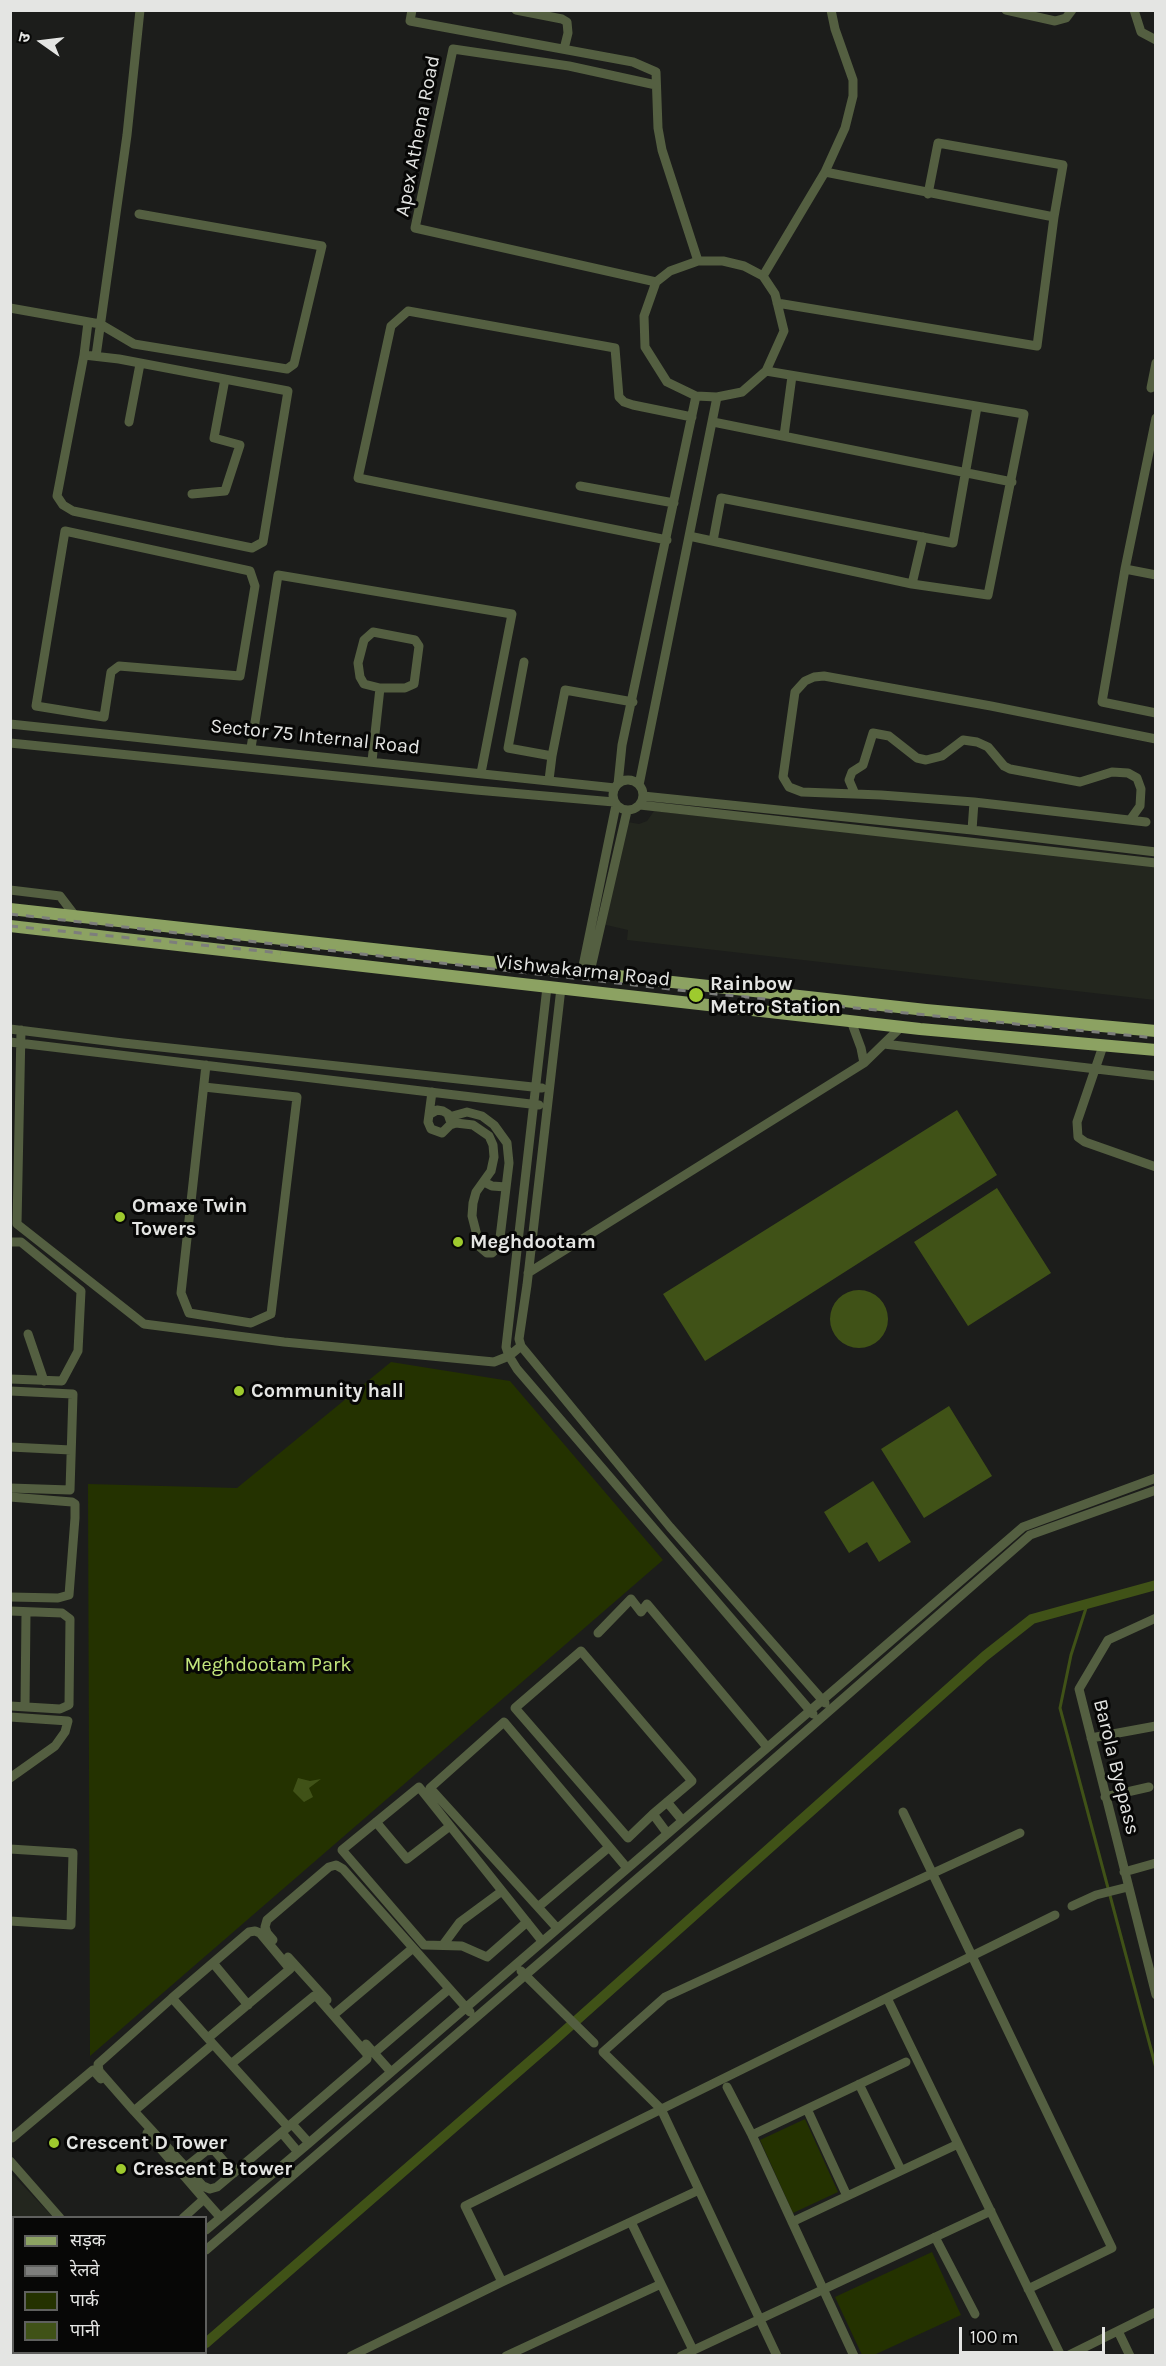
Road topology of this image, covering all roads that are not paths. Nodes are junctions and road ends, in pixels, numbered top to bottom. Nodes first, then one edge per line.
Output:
1 (141, 10) edge
2 (412, 10) edge
3 (516, 10) edge
4 (831, 10) edge
5 (1006, 10) edge
6 (1072, 10) edge
7 (1134, 10) edge
8 (1155, 40) edge
9 (564, 49) junction
10 (656, 85) junction
11 (825, 172) junction
12 (928, 194) junction
13 (139, 214) dead end
14 (1054, 217) junction
15 (698, 261) junction
16 (762, 276) junction
17 (656, 282) junction
18 (777, 303) junction
19 (10, 308) edge
20 (88, 321) junction
21 (100, 324) junction
22 (84, 355) junction
23 (96, 357) junction
24 (1155, 363) edge
25 (140, 364) junction
26 (766, 371) junction
27 (792, 376) junction
28 (225, 380) junction
29 (1151, 388) dead end
30 (696, 396) junction
31 (717, 397) junction
32 (978, 407) junction
33 (692, 417) junction
34 (1155, 418) edge
35 (129, 422) dead end
36 (713, 422) junction
37 (784, 436) junction
38 (966, 473) junction
39 (1012, 482) junction
40 (580, 486) dead end
41 (192, 494) dead end
42 (674, 503) junction
43 (689, 536) junction
44 (923, 537) junction
45 (667, 540) junction
46 (713, 542) junction
47 (1125, 569) junction
48 (1155, 575) edge
49 (912, 584) junction
50 (654, 602) junction
51 (675, 606) junction
52 (524, 662) dead end
53 (380, 688) junction
54 (633, 702) junction
55 (1155, 713) edge
56 (104, 717) junction
57 (10, 724) edge
58 (103, 733) junction
59 (1155, 739) edge
60 (10, 743) edge
61 (250, 748) junction
62 (552, 756) junction
63 (372, 761) junction
64 (481, 773) junction
65 (549, 780) junction
66 (639, 785) junction
67 (616, 786) junction
68 (855, 794) junction
69 (641, 801) junction
70 (974, 802) junction
71 (615, 804) junction
72 (627, 811) junction
73 (1131, 820) junction
74 (1146, 822) dead end
75 (972, 830) junction
76 (1155, 852) edge
77 (1155, 862) edge
78 (10, 890) edge
79 (10, 909) edge
80 (76, 916) junction
81 (10, 926) edge
82 (256, 936) junction
83 (294, 940) junction
84 (258, 954) junction
85 (293, 958) junction
86 (586, 972) junction
87 (547, 987) junction
88 (561, 988) junction
89 (850, 1021) junction
90 (901, 1027) junction
91 (10, 1029) edge
92 (21, 1030) junction
93 (1155, 1031) edge
94 (953, 1032) junction
95 (10, 1042) edge
96 (21, 1043) junction
97 (884, 1044) junction
98 (1103, 1046) junction
99 (1155, 1050) edge
100 (951, 1052) junction
101 (318, 1064) junction
102 (864, 1064) junction
103 (206, 1065) junction
104 (1095, 1069) junction
105 (1155, 1076) edge
106 (316, 1078) junction
107 (204, 1087) junction
108 (536, 1088) junction
109 (549, 1089) junction
110 (432, 1092) junction
111 (450, 1094) junction
112 (534, 1104) junction
113 (548, 1106) junction
114 (430, 1114) junction
115 (449, 1118) junction
116 (1155, 1167) edge
117 (484, 1182) junction
118 (506, 1187) junction
119 (14, 1225) edge
120 (10, 1242) edge
121 (528, 1273) junction
122 (28, 1334) dead end
123 (521, 1346) junction
124 (509, 1356) junction
125 (10, 1380) edge
126 (44, 1381) junction
127 (10, 1392) edge
128 (10, 1447) edge
129 (71, 1450) junction
130 (1155, 1478) edge
131 (10, 1488) edge
132 (1155, 1490) edge
133 (10, 1497) edge
134 (10, 1597) edge
135 (10, 1611) edge
136 (26, 1612) junction
137 (1155, 1618) edge
138 (598, 1634) dead end
139 (822, 1700) junction
140 (10, 1706) edge
141 (25, 1707) junction
142 (810, 1710) junction
143 (830, 1710) junction
144 (10, 1717) edge
145 (819, 1720) junction
146 (1155, 1726) edge
147 (1091, 1738) junction
148 (767, 1747) junction
149 (10, 1778) edge
150 (1149, 1787) dead end
151 (1105, 1797) junction
152 (667, 1802) junction
153 (903, 1812) dead end
154 (653, 1814) junction
155 (682, 1820) junction
156 (376, 1822) junction
157 (450, 1826) junction
158 (667, 1833) junction
159 (1020, 1833) dead end
160 (608, 1848) junction
161 (10, 1849) edge
162 (1155, 1863) edge
163 (627, 1868) junction
164 (1124, 1872) junction
165 (933, 1874) junction
166 (1124, 1889) junction
167 (502, 1891) junction
168 (1072, 1906) dead end
169 (538, 1907) junction
170 (1055, 1915) dead end
171 (10, 1921) edge
172 (527, 1922) junction
173 (557, 1928) junction
174 (542, 1941) junction
175 (443, 1945) junction
176 (413, 1948) junction
177 (972, 1956) junction
178 (213, 1963) junction
179 (515, 1965) junction
180 (525, 1975) junction
181 (449, 1989) junction
182 (1155, 1995) edge
183 (172, 1998) junction
184 (887, 1998) junction
185 (248, 2005) junction
186 (466, 2008) junction
187 (337, 2012) junction
188 (475, 2018) junction
189 (211, 2041) junction
190 (594, 2043) dead end
191 (374, 2054) junction
192 (906, 2062) dead end
193 (231, 2064) junction
194 (391, 2072) junction
195 (859, 2084) junction
196 (727, 2087) dead end
197 (661, 2109) junction
198 (807, 2109) junction
199 (134, 2111) junction
200 (287, 2128) junction
201 (752, 2135) junction
202 (12, 2138) dead end
203 (309, 2143) junction
204 (958, 2144) junction
205 (298, 2152) junction
206 (10, 2161) edge
207 (186, 2167) junction
208 (901, 2170) junction
209 (234, 2173) junction
210 (699, 2190) junction
211 (847, 2196) junction
212 (204, 2199) junction
213 (991, 2211) junction
214 (59, 2216) edge
215 (184, 2216) edge
216 (220, 2217) junction
217 (631, 2222) junction
218 (792, 2222) junction
219 (207, 2229) edge
220 (935, 2237) junction
221 (207, 2249) edge
222 (502, 2282) junction
223 (661, 2284) junction
224 (823, 2289) junction
225 (1028, 2289) junction
226 (1155, 2312) edge
227 (975, 2314) dead end
228 (759, 2319) junction
229 (1118, 2331) junction
230 (693, 2350) junction
231 (351, 2355) edge
232 (506, 2355) edge
233 (681, 2355) edge
234 (777, 2355) edge
235 (854, 2355) edge
236 (1061, 2355) edge
237 (1067, 2355) edge
238 (1130, 2355) edge

1 - 21 street
2 - 9 street
3 - 9 street
4 - 11 street
5 - 6 street
7 - 8 street
9 - 10 street
10 - 15 street
10 - 17 street, Apex Athena Road
11 - 12 street
11 - 16 street
12 - 14 street
12 - 14 street
13 - 21 street
14 - 18 street
15 - 16 street
15 - 17 street
16 - 18 street
17 - 30 street
18 - 26 street
19 - 20 street
20 - 21 street
20 - 22 street
21 - 23 street
22 - 23 street
22 - 28 street
23 - 25 street
24 - 29 street
25 - 28 street
25 - 35 street
26 - 27 street
26 - 31 street
27 - 32 street
27 - 37 street
28 - 41 street
30 - 31 street
30 - 33 street
31 - 36 street
32 - 38 street
32 - 39 street
33 - 42 street
33 - 45 street
34 - 47 street
36 - 37 street
36 - 43 street
37 - 38 street
38 - 39 street
38 - 44 street
39 - 49 street
40 - 42 street
42 - 45 street
43 - 46 street
43 - 51 street
44 - 46 street
44 - 49 street
45 - 50 street
46 - 49 street
47 - 48 street
47 - 55 street
50 - 51 street
50 - 54 street
51 - 66 street
52 - 62 street
53 - 53 street
53 - 63 street
54 - 62 street
54 - 67 street
56 - 56 street
56 - 58 street
57 - 58 street, Sector 75 Internal Road
58 - 61 street, Sector 75 Internal Road
59 - 68 street
60 - 71 street, Sector 75 Internal Road
61 - 63 street, Sector 75 Internal Road
61 - 64 street
62 - 65 street
63 - 64 street, Sector 75 Internal Road
64 - 65 street, Sector 75 Internal Road
65 - 67 street, Sector 75 Internal Road
66 - 67 street
66 - 69 street
67 - 71 street
68 - 70 street
68 - 73 street
69 - 72 street
69 - 75 street
69 - 77 street
70 - 73 street
70 - 75 street
71 - 72 street
71 - 86 street
72 - 86 street
73 - 74 street
75 - 76 street
78 - 80 street
79 - 80 main road, Vishwakarma Road
80 - 82 main road, Vishwakarma Road
81 - 84 main road, Vishwakarma Road
82 - 83 main road, Vishwakarma Road
82 - 84 main road
83 - 85 main road
83 - 86 main road, Vishwakarma Road
84 - 85 main road, Vishwakarma Road
85 - 87 main road, Vishwakarma Road
86 - 93 main road, Vishwakarma Road
87 - 88 main road, Vishwakarma Road
87 - 108 street
88 - 89 main road, Vishwakarma Road
88 - 109 street
89 - 90 main road, Vishwakarma Road
89 - 102 street
90 - 94 main road, Vishwakarma Road
90 - 97 street
91 - 92 street
92 - 96 street
92 - 101 street
94 - 98 main road, Vishwakarma Road
94 - 100 street
95 - 96 street
96 - 103 street
96 - 119 street
97 - 100 street
97 - 102 street
98 - 99 main road, Vishwakarma Road
98 - 104 street
100 - 104 street
101 - 106 street
101 - 108 street
102 - 121 street
103 - 106 street
103 - 107 street
104 - 105 street
104 - 116 street
106 - 110 street
107 - 107 street
108 - 109 street
108 - 112 street
109 - 113 street
110 - 111 street
110 - 114 street
111 - 112 street
111 - 115 street
112 - 113 street
112 - 124 street
113 - 121 street
114 - 115 street
114 - 115 street
115 - 117 street
115 - 118 street
117 - 118 street
117 - 118 street
119 - 124 street
120 - 126 street
121 - 123 street
122 - 126 street
123 - 124 street
123 - 139 street
124 - 142 street
125 - 126 street
127 - 129 street
128 - 129 street
129 - 131 street
130 - 139 street
132 - 143 street
133 - 134 street
135 - 136 street
136 - 141 street
136 - 141 street
137 - 147 street, Barola Byepass
138 - 148 street
139 - 142 street
139 - 143 street
140 - 141 street
142 - 145 street
142 - 148 street
143 - 145 street
144 - 149 street
145 - 180 street
146 - 147 street
147 - 151 street, Barola Byepass
148 - 155 street
150 - 151 street
151 - 164 street, Barola Byepass
152 - 154 street
152 - 154 street
152 - 155 street
153 - 165 street
154 - 158 street
155 - 158 street
156 - 157 street
156 - 157 street
156 - 175 street
157 - 167 street
158 - 163 street
159 - 165 street
160 - 163 street
160 - 169 street
160 - 169 street
161 - 171 street
162 - 164 street
163 - 173 street
164 - 166 street, Barola Byepass
165 - 177 street
165 - 197 street
166 - 168 street
166 - 182 street, Barola Byepass
167 - 172 street
167 - 175 street
169 - 173 street
170 - 177 street
172 - 174 street
172 - 175 street
173 - 174 street
174 - 179 street
176 - 181 street
176 - 187 street
176 - 187 street
177 - 184 street
177 - 225 street
178 - 183 street
178 - 185 street
178 - 185 street
179 - 180 street
179 - 186 street
180 - 188 street
180 - 190 street
181 - 186 street
181 - 191 street
183 - 189 street
183 - 199 street
184 - 197 street
184 - 204 street
185 - 189 street
186 - 188 street
186 - 194 street
187 - 191 street
188 - 221 street
189 - 193 street
189 - 199 street
191 - 194 street
192 - 195 street
193 - 200 street
193 - 200 street
194 - 203 street
195 - 198 street
195 - 208 street
196 - 201 street
197 - 210 street
197 - 222 street
198 - 201 street
198 - 211 street
199 - 207 street
200 - 203 street
200 - 205 street
200 - 209 street
201 - 218 street
202 - 212 street
203 - 205 street
204 - 208 street
204 - 213 street
205 - 216 street
206 - 214 street
207 - 209 street
207 - 209 street
208 - 211 street
210 - 217 street
210 - 228 street
211 - 218 street
212 - 215 street
212 - 216 street
213 - 220 street
213 - 225 street
216 - 219 street
217 - 222 street
217 - 223 street
218 - 224 street
220 - 224 street
220 - 227 street
222 - 231 street
223 - 230 street
223 - 232 street
224 - 228 street
224 - 235 street
225 - 236 street
226 - 229 street
228 - 230 street
228 - 234 street
229 - 237 street
229 - 238 street
230 - 233 street

